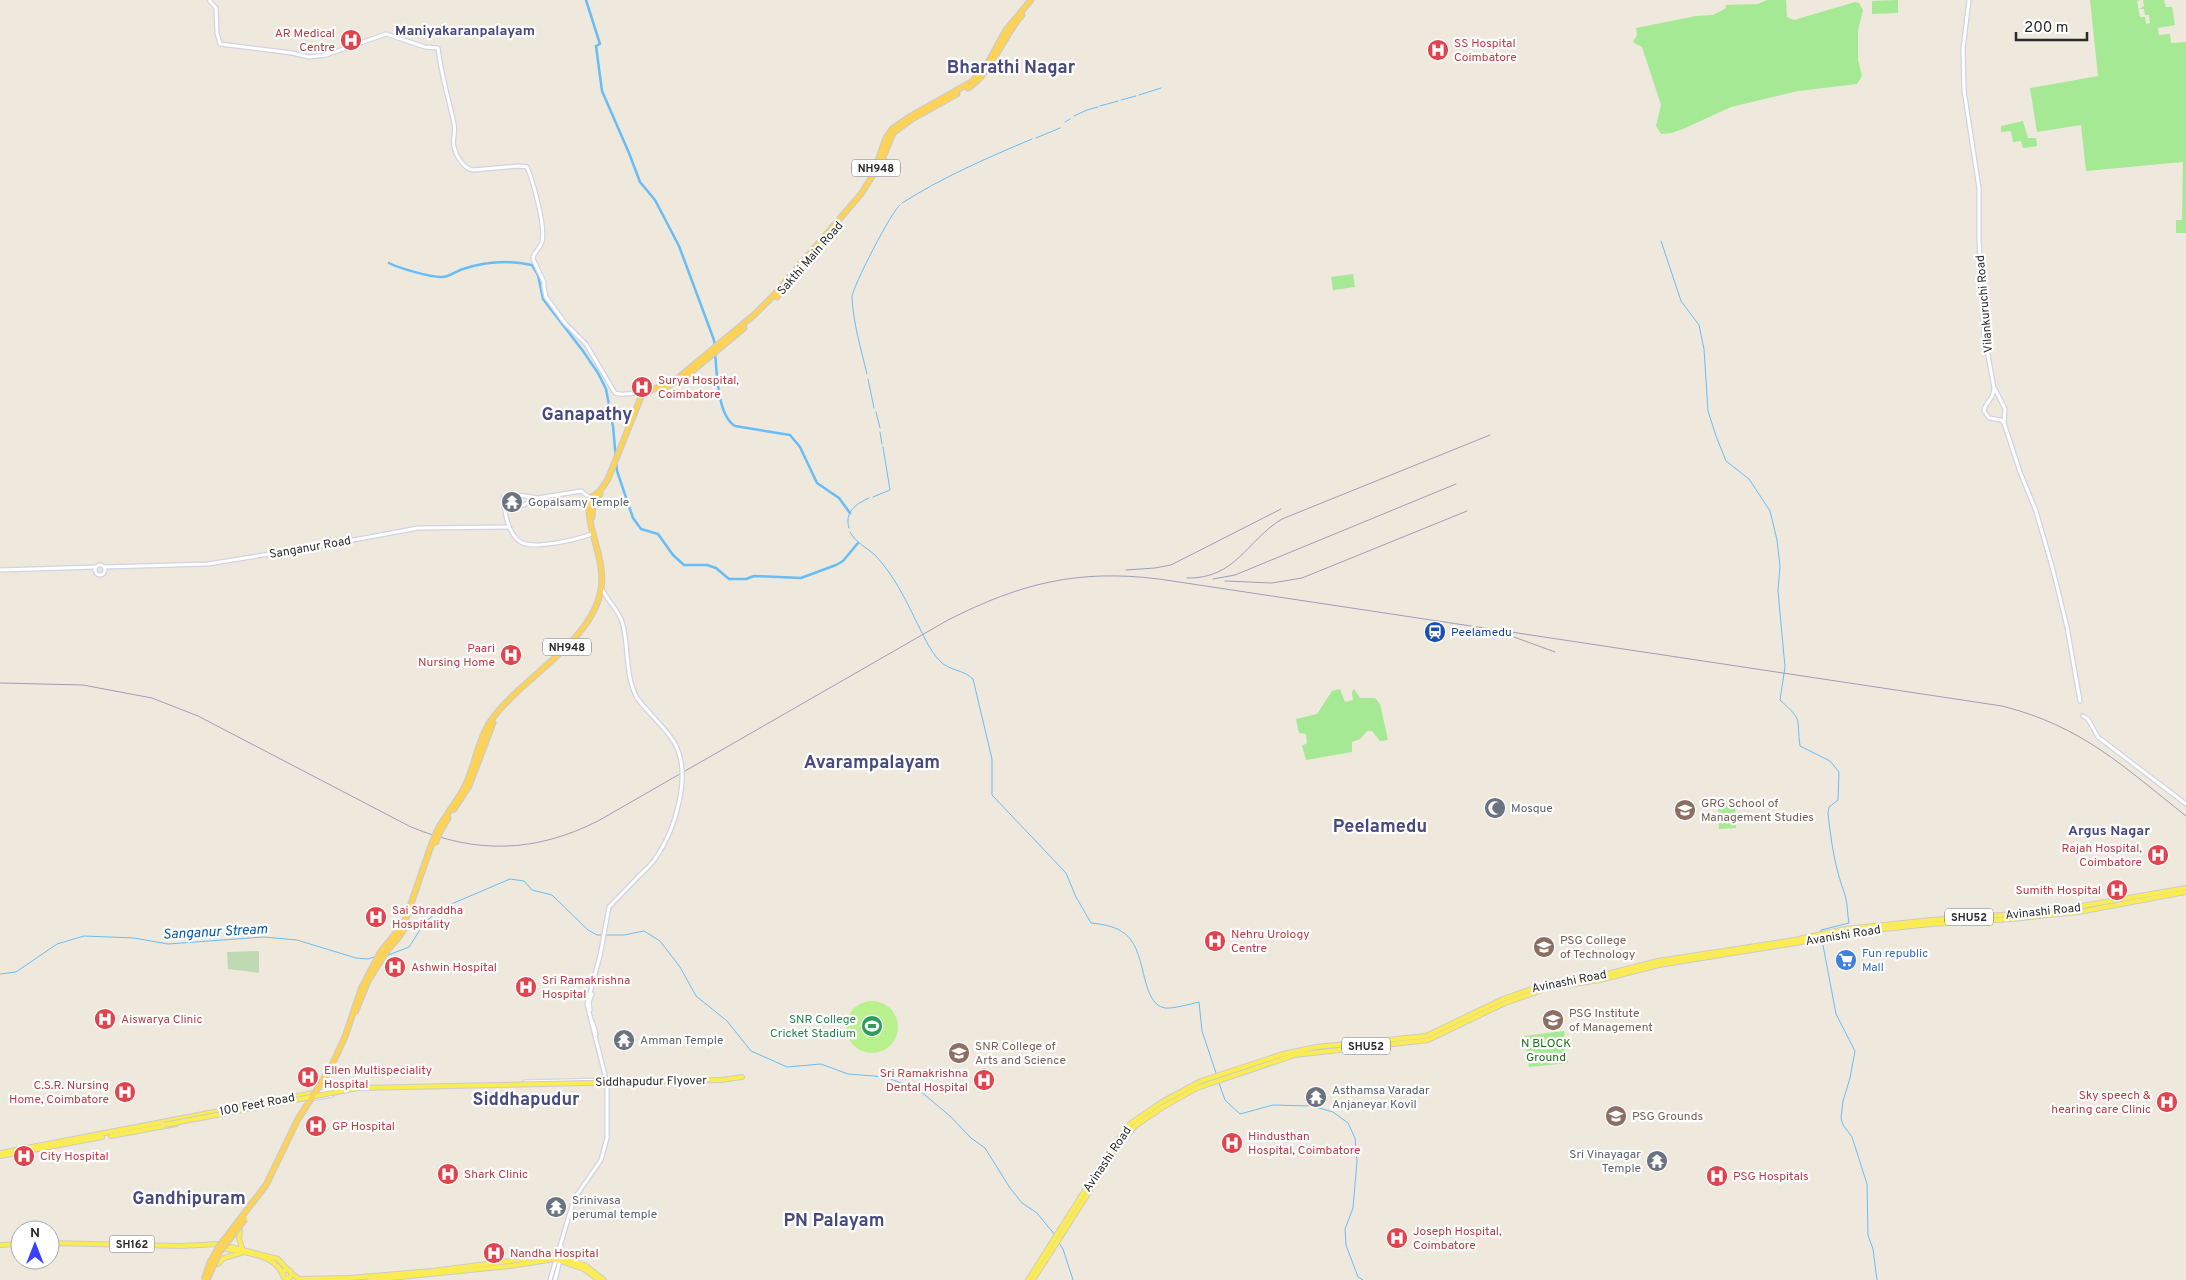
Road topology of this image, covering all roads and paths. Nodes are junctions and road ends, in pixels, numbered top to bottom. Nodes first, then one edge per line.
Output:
1 (209, 0) edge
2 (1032, 0) edge
3 (1969, 0) edge
4 (1994, 388) junction
5 (645, 394) junction
6 (2004, 423) junction
7 (615, 465) junction
8 (538, 498) junction
9 (593, 499) junction
10 (505, 508) junction
11 (591, 516) junction
12 (509, 527) junction
13 (592, 534) junction
14 (90, 567) junction
15 (110, 567) junction
16 (96, 568) junction
17 (105, 568) junction
18 (0, 570) edge
19 (96, 572) junction
20 (105, 573) junction
21 (602, 590) junction
22 (2080, 702) dead end
23 (2083, 716) dead end
24 (2186, 804) edge
25 (2186, 888) edge
26 (2175, 892) junction
27 (2186, 892) edge
28 (406, 922) junction
29 (1825, 936) joint
30 (1819, 937) junction
31 (395, 940) junction
32 (383, 953) junction
33 (600, 956) junction
34 (1505, 1003) joint
35 (1401, 1042) junction
36 (742, 1077) dead end
37 (730, 1080) junction
38 (1211, 1080) junction
39 (608, 1081) junction
40 (736, 1081) dead end
41 (313, 1093) joint
42 (308, 1100) joint
43 (115, 1132) junction
44 (127, 1132) junction
45 (0, 1154) edge
46 (240, 1230) dead end
47 (1055, 1242) junction
48 (60, 1243) edge
49 (243, 1251) junction
50 (558, 1257) junction
51 (218, 1264) dead end
52 (290, 1272) junction
53 (285, 1278) edge
54 (1031, 1278) edge
55 (206, 1280) edge
56 (370, 1280) edge
57 (550, 1280) edge
58 (554, 1280) edge
59 (599, 1280) edge
60 (604, 1280) edge

1 - 5 main road
2 - 5 highway, Sakthi Main Road / NH948
3 - 4 main road, Vilankuruchi Road
4 - 6 main road, Vilankuruchi Road
4 - 6 main road
5 - 7 highway
5 - 7 highway
6 - 22 main road
7 - 9 highway
7 - 9 highway
8 - 9 main road
8 - 10 main road
8 - 10 main road
9 - 11 highway, NH948
10 - 12 main road
11 - 13 highway, NH948
11 - 21 highway, NH948
12 - 13 main road
12 - 15 main road, Sanganur Road
13 - 21 highway, NH948
14 - 16 main road
14 - 18 main road
14 - 19 main road
15 - 17 main road, Sanganur Road
15 - 20 main road
16 - 17 main road
16 - 19 main road
17 - 20 main road
19 - 20 main road
21 - 28 highway, NH948, bridge
21 - 33 main road, bridge
23 - 24 main road
25 - 26 main road, SHU52
26 - 27 main road, Avanishi Road / SHU52
26 - 29 main road, Avanishi Road / SHU52
28 - 31 highway, NH948
28 - 31 highway, NH948
29 - 30 main road, Avinashi Road / SHU52
30 - 34 main road, Avanishi Road / SHU52
30 - 35 main road, Avinashi Road / SHU52
31 - 32 highway, NH948
31 - 32 highway, NH948
32 - 55 highway, NH948, bridge
33 - 39 main road
33 - 39 main road
34 - 35 main road, Avinashi Road / SHU52
35 - 38 main road, Avinashi Road / SHU52
36 - 37 main road, Siddhapudur Flyover
37 - 40 main road, Siddhapudur Flyover
37 - 44 main road, Siddhapudur Flyover, bridge
38 - 47 main road, Avinashi Road / SHU52
38 - 47 main road, Avinashi Road / SHU52
39 - 41 main road, 100 Feet Road
39 - 42 main road, 100 Feet Road
39 - 50 main road
41 - 43 main road, 100 Feet Road
42 - 44 main road, 100 Feet Road
43 - 44 main road, Siddhapudur Flyover
43 - 45 main road, 100 Feet Road
44 - 45 main road, 100 Feet Road
46 - 49 main road
47 - 54 main road, Avinashi Road / SHU52
48 - 49 main road, SH162
49 - 51 main road
49 - 52 main road, SH162
49 - 53 main road, SH162
50 - 52 main road, SH162
50 - 56 main road
50 - 57 main road
50 - 58 main road
50 - 59 main road
50 - 60 main road, SH162
52 - 53 main road
52 - 53 main road

